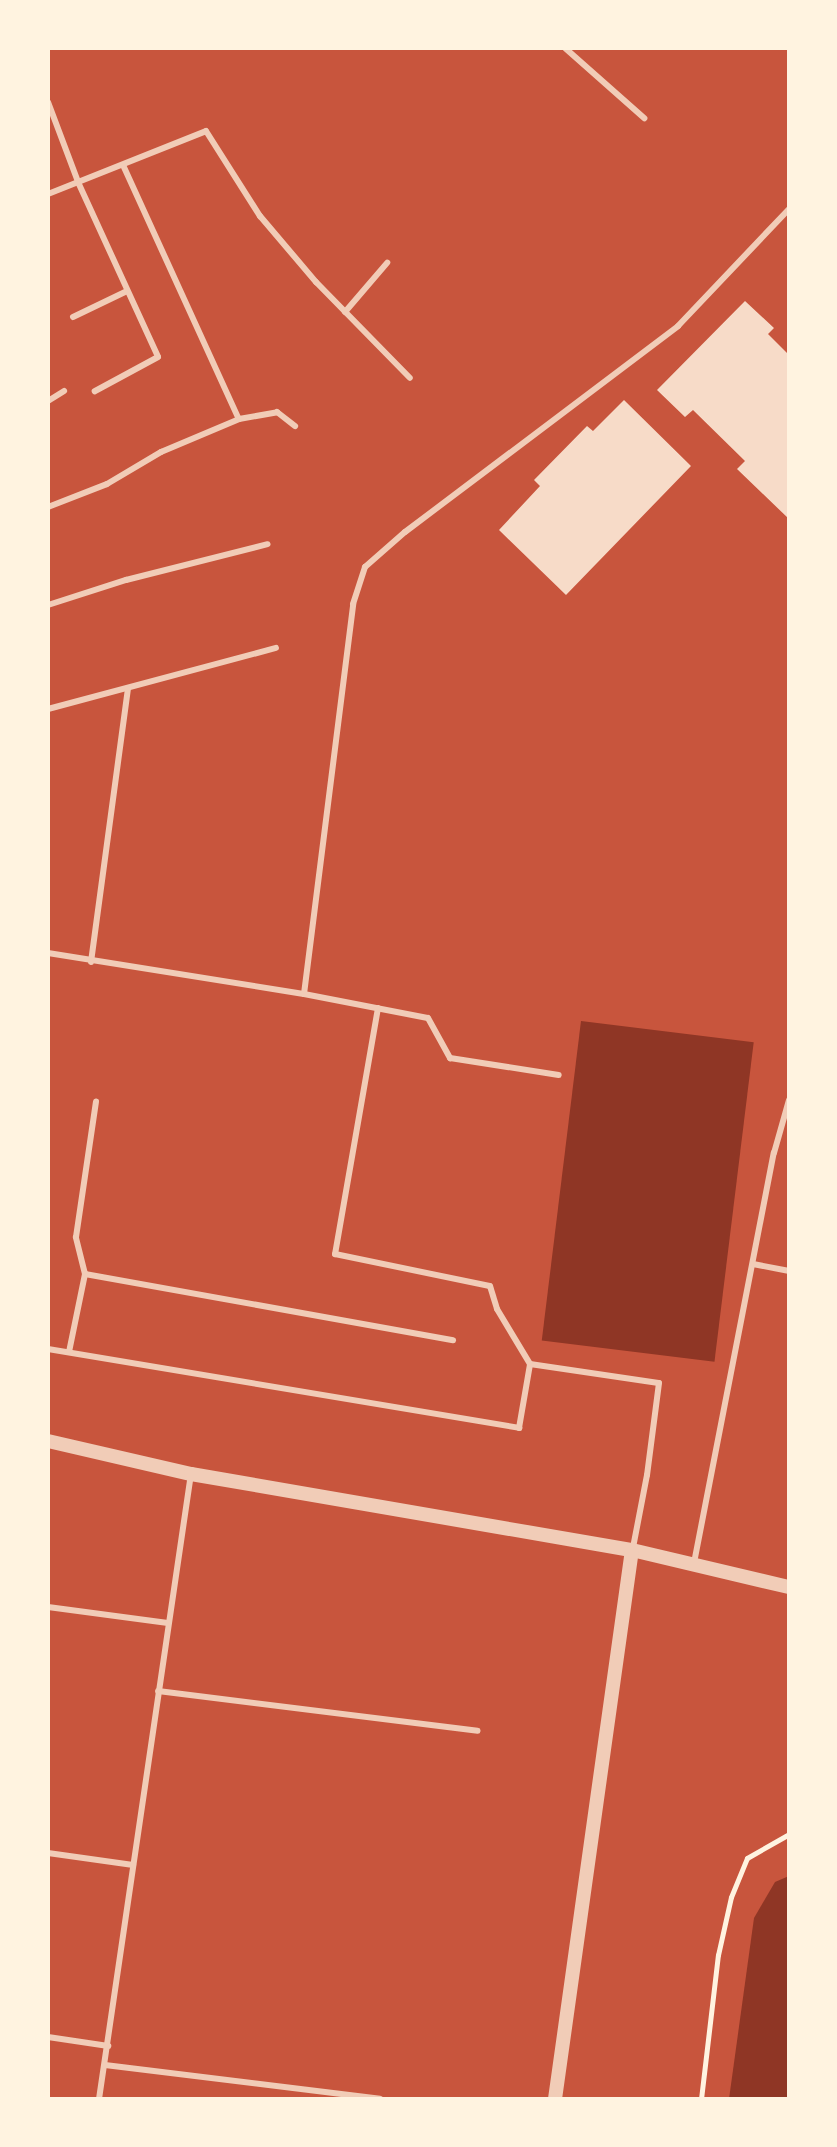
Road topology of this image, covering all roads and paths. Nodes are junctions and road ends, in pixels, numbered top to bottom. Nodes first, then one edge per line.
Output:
1 (565, 48) edge
2 (48, 102) edge
3 (644, 118) dead end
4 (123, 165) junction
5 (78, 182) junction
6 (48, 194) edge
7 (789, 209) edge
8 (387, 263) dead end
9 (127, 291) junction
10 (345, 312) junction
11 (73, 317) dead end
12 (410, 378) dead end
13 (64, 391) dead end
14 (95, 391) dead end
15 (48, 401) edge
16 (239, 419) junction
17 (295, 426) dead end
18 (48, 507) edge
19 (268, 544) dead end
20 (48, 605) edge
21 (276, 648) dead end
22 (128, 690) junction
23 (48, 709) edge
24 (48, 953) edge
25 (91, 962) junction
26 (304, 994) junction
27 (378, 1008) junction
28 (559, 1075) dead end
29 (789, 1100) edge
30 (96, 1101) dead end
31 (753, 1264) junction
32 (789, 1271) edge
33 (85, 1274) junction
34 (453, 1340) dead end
35 (48, 1349) edge
36 (69, 1352) junction
37 (530, 1364) junction
38 (48, 1441) edge
39 (191, 1474) junction
40 (632, 1550) junction
41 (694, 1563) junction
42 (789, 1587) edge
43 (48, 1607) edge
44 (168, 1623) junction
45 (158, 1691) junction
46 (478, 1731) dead end
47 (789, 1834) edge
48 (48, 1853) edge
49 (133, 1865) junction
50 (48, 2037) edge
51 (108, 2046) junction
52 (105, 2065) junction
53 (99, 2099) edge
54 (380, 2099) edge
55 (555, 2099) edge
56 (701, 2099) edge

1 - 3 lane
2 - 5 lane
4 - 5 lane
4 - 10 lane
4 - 16 lane
5 - 6 lane
5 - 9 lane
7 - 26 lane
8 - 10 lane
9 - 11 lane
9 - 14 lane
10 - 12 lane
13 - 15 lane
16 - 17 lane
16 - 18 lane
19 - 20 lane
21 - 22 lane
22 - 23 lane
22 - 25 lane
24 - 25 lane
25 - 26 lane
26 - 27 lane
27 - 28 lane
27 - 37 lane
29 - 31 lane
30 - 33 lane
31 - 32 lane
31 - 41 lane
33 - 34 lane
33 - 36 lane
35 - 36 lane
36 - 37 lane
37 - 40 lane
38 - 39 street
39 - 40 street
39 - 44 lane
40 - 41 street
40 - 55 street
41 - 42 street
43 - 44 lane
44 - 45 lane
45 - 46 lane
45 - 49 lane
47 - 56 path
48 - 49 lane
49 - 51 lane
50 - 51 lane
51 - 52 lane
52 - 53 lane
52 - 54 lane

